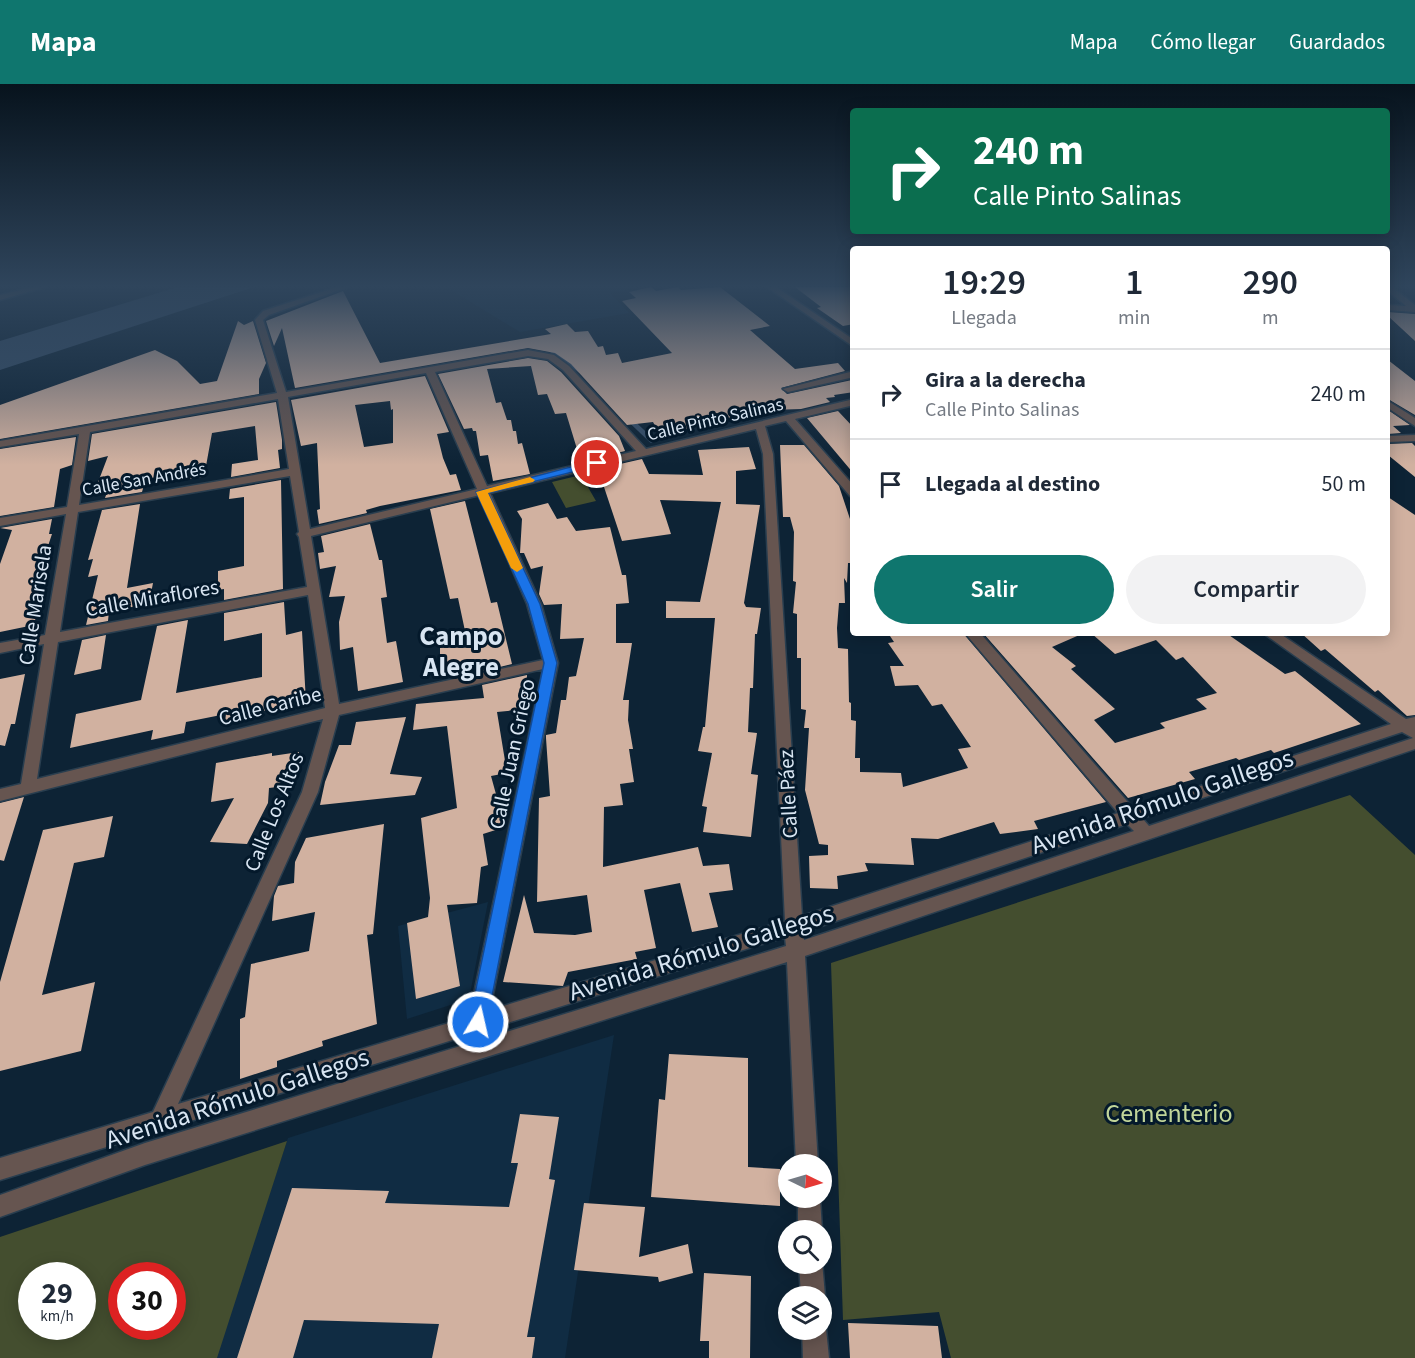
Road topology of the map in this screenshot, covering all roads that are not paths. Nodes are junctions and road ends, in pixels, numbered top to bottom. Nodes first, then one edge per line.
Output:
1 (267, 346) edge
2 (430, 371) junction
3 (850, 375) edge
4 (788, 389) dead end
5 (282, 395) junction
6 (850, 403) edge
7 (1390, 405) edge
8 (789, 419) junction
9 (1415, 423) edge
10 (760, 426) junction
11 (86, 428) junction
12 (1415, 438) edge
13 (1390, 439) edge
14 (0, 444) edge
15 (643, 452) junction
16 (294, 472) junction
17 (850, 489) edge
18 (482, 492) junction
19 (71, 510) junction
20 (0, 522) edge
21 (303, 534) junction
22 (312, 590) junction
23 (975, 636) edge
24 (1275, 636) edge
25 (51, 638) junction
26 (0, 648) edge
27 (551, 663) junction
28 (333, 711) junction
29 (1411, 726) edge
30 (1415, 743) edge
31 (28, 789) junction
32 (0, 795) edge
33 (1129, 816) junction
34 (1146, 834) junction
35 (796, 926) junction
36 (797, 950) junction
37 (478, 1022) junction
38 (160, 1120) junction
39 (807, 1154) edge
40 (0, 1169) edge
41 (0, 1206) edge
42 (815, 1340) edge
43 (816, 1358) edge

1 - 5 street, Calle Los Altos
2 - 5 street
2 - 15 street
2 - 18 street, Calle Juan Griego
3 - 4 street
5 - 11 street
5 - 16 street, Calle Los Altos
6 - 8 street, Calle Pinto Salinas
7 - 9 street
8 - 10 street, Calle Pinto Salinas
8 - 17 street
10 - 15 street, Calle Pinto Salinas
10 - 35 street, Calle Páez
11 - 14 street
11 - 19 street, Calle Marisela
12 - 13 street
15 - 18 street, Calle Pinto Salinas
16 - 19 street, Calle San Andrés
16 - 21 street, Calle Los Altos
18 - 21 street, Calle Pinto Salinas
18 - 27 street, Calle Juan Griego
19 - 20 street, Calle San Andrés
19 - 25 street, Calle Marisela
21 - 22 street, Calle Los Altos
22 - 25 street, Calle Miraflores
22 - 28 street, Calle Los Altos
23 - 33 street
24 - 29 street
25 - 26 street, Calle Miraflores
25 - 31 street, Calle Marisela
27 - 28 street, Calle Caribe
27 - 37 street, Calle Juan Griego
28 - 31 street, Calle Caribe
28 - 38 street, Calle Los Altos
29 - 33 street, Avenida Rómulo Gallegos
30 - 34 street, Avenida Rómulo Gallegos
31 - 32 street, Calle Caribe
33 - 34 street
33 - 35 street, Avenida Rómulo Gallegos
34 - 36 street, Avenida Rómulo Gallegos
35 - 36 street, Calle Páez
35 - 37 street, Avenida Rómulo Gallegos
36 - 39 street, Calle Páez
36 - 41 street, Avenida Rómulo Gallegos
37 - 38 street, Avenida Rómulo Gallegos
38 - 40 street, Avenida Rómulo Gallegos
42 - 43 street

